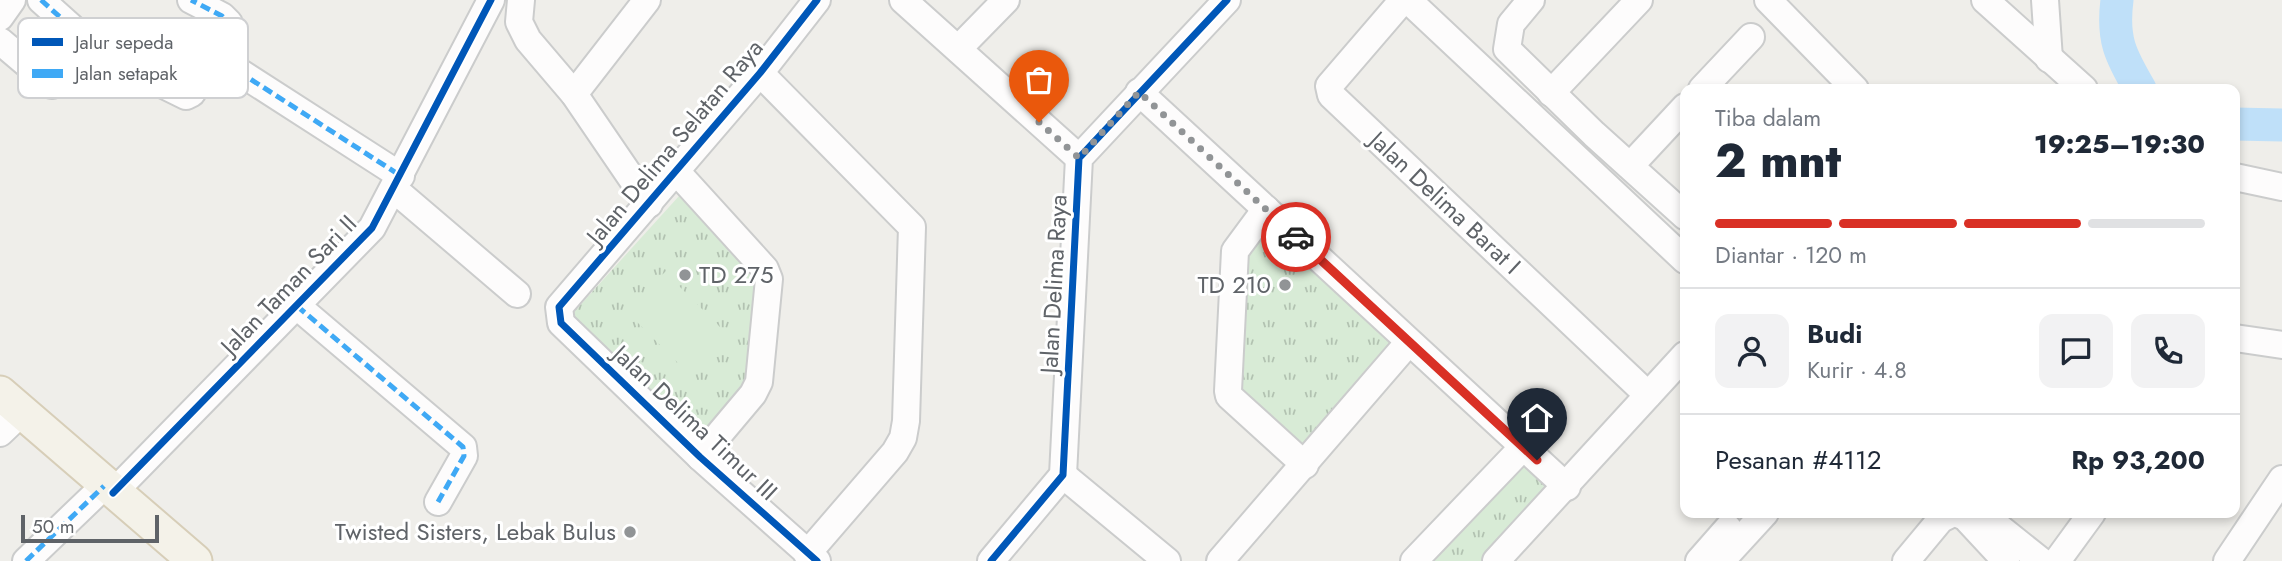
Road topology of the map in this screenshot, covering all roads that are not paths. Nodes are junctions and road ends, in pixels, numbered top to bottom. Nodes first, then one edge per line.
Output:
1 (12, 0) edge
2 (41, 0) edge
3 (191, 0) edge
4 (491, 0) edge
5 (521, 0) edge
6 (647, 0) edge
7 (817, 0) edge
8 (902, 0) edge
9 (1006, 0) edge
10 (1227, 0) edge
11 (1406, 0) edge
12 (1531, 0) edge
13 (1639, 0) edge
14 (1768, 0) edge
15 (1985, 0) edge
16 (2045, 0) edge
17 (0, 17) edge
18 (61, 18) edge
19 (224, 18) edge
20 (1751, 37) dead end
21 (0, 41) edge
22 (958, 49) junction
23 (18, 56) edge
24 (2049, 59) junction
25 (760, 73) junction
26 (248, 79) edge
27 (1707, 84) edge
28 (1850, 84) edge
29 (2078, 84) edge
30 (1139, 92) junction
31 (1551, 93) junction
32 (574, 94) junction
33 (1680, 112) edge
34 (1079, 158) junction
35 (1630, 166) junction
36 (675, 170) junction
37 (2240, 178) edge
38 (398, 183) junction
39 (2282, 187) edge
40 (649, 204) junction
41 (1266, 209) junction
42 (1680, 211) edge
43 (1680, 255) edge
44 (517, 294) dead end
45 (297, 306) junction
46 (559, 307) joint
47 (2240, 339) edge
48 (1409, 342) junction
49 (2282, 345) edge
50 (1680, 361) edge
51 (1648, 396) junction
52 (7, 413) edge
53 (1523, 447) junction
54 (701, 457) junction
55 (1305, 465) junction
56 (1063, 475) junction
57 (2282, 479) edge
58 (1567, 487) junction
59 (108, 489) junction
60 (439, 502) dead end
61 (1738, 518) edge
62 (1760, 518) edge
63 (1924, 518) edge
64 (1943, 518) edge
65 (1966, 518) edge
66 (1987, 518) edge
67 (2088, 518) edge
68 (812, 557) edge
69 (26, 561) edge
70 (195, 561) edge
71 (991, 561) edge
72 (1167, 561) edge
73 (1220, 561) edge
74 (1415, 561) edge
75 (1496, 561) edge
76 (1699, 561) edge
77 (1721, 561) edge
78 (1885, 561) edge
79 (1906, 561) edge
80 (2006, 561) edge
81 (2041, 561) edge
82 (2057, 561) edge
83 (2227, 561) edge

1 - 17 street
2 - 18 street
3 - 19 street
4 - 38 street, Jalan Taman Sari II
5 - 32 street
6 - 32 street
7 - 25 street, Jalan Delima Selatan Raya
8 - 22 street
9 - 22 street
10 - 30 street
11 - 43 street, Jalan Delima Barat I
11 - 51 street, Jalan Delima Barat I
12 - 31 street
13 - 31 street
14 - 28 street
15 - 24 street
16 - 24 street
20 - 27 street
21 - 23 street
22 - 34 street
24 - 29 street
25 - 36 street, Jalan Delima Selatan Raya
25 - 68 street
26 - 38 street
30 - 34 street
30 - 41 street
31 - 35 street
32 - 40 street
33 - 35 street
34 - 56 street, Jalan Delima Raya
35 - 42 street
36 - 40 street, Jalan Delima Selatan Raya
36 - 54 street
37 - 39 street
38 - 44 street
38 - 45 street, Jalan Taman Sari II
40 - 46 street, Jalan Delima Selatan Raya
41 - 48 street
41 - 55 street
45 - 59 street, Jalan Taman Sari II
45 - 60 street
46 - 54 street, Jalan Delima Timur III
47 - 49 street
48 - 53 street
48 - 55 street
50 - 51 street
51 - 58 street
52 - 59 main road
53 - 58 street
53 - 74 street
54 - 68 street, Jalan Delima Timur III
55 - 73 street
56 - 71 street
56 - 72 street
57 - 83 street
58 - 75 street
59 - 69 street, Jalan Taman Sari II
59 - 70 main road
61 - 76 street
62 - 77 street
63 - 78 street
64 - 79 street
65 - 80 street
66 - 81 street
67 - 82 street

